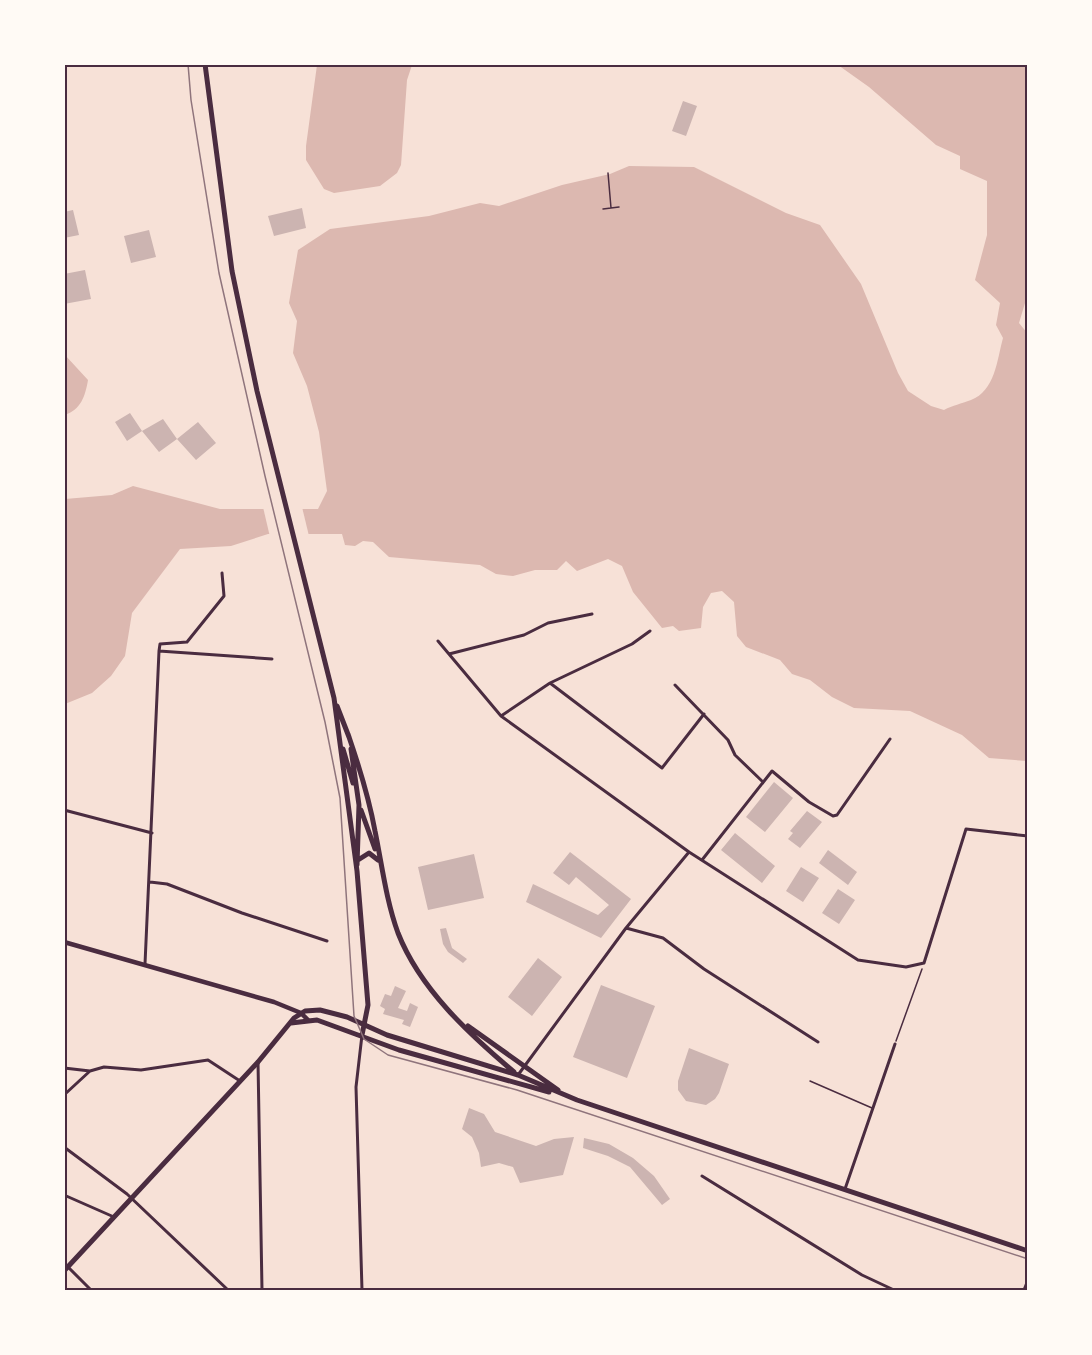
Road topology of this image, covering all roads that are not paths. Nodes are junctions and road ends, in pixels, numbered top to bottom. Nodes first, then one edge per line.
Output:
1 (205, 64) edge
2 (222, 573) dead end
3 (592, 614) dead end
4 (650, 631) dead end
5 (438, 641) dead end
6 (159, 651) junction
7 (449, 654) junction
8 (272, 659) dead end
9 (549, 683) junction
10 (675, 685) dead end
11 (334, 698) junction
12 (704, 714) junction
13 (501, 716) junction
14 (348, 734) junction
15 (339, 736) junction
16 (890, 739) dead end
17 (763, 782) junction
18 (359, 804) junction
19 (64, 810) edge
20 (152, 833) junction
21 (1028, 836) edge
22 (689, 852) junction
23 (358, 860) junction
24 (702, 860) junction
25 (379, 861) junction
26 (357, 869) junction
27 (150, 882) junction
28 (626, 928) junction
29 (327, 940) dead end
30 (64, 942) edge
31 (145, 964) junction
32 (301, 1013) junction
33 (454, 1016) junction
34 (308, 1020) junction
35 (289, 1024) junction
36 (365, 1025) junction
37 (362, 1035) junction
38 (818, 1042) dead end
39 (894, 1044) road end
40 (489, 1050) junction
41 (258, 1062) junction
42 (480, 1062) junction
43 (64, 1068) edge
44 (525, 1068) junction
45 (90, 1071) junction
46 (483, 1072) junction
47 (518, 1075) junction
48 (240, 1081) junction
49 (810, 1081) dead end
50 (546, 1091) junction
51 (64, 1095) edge
52 (567, 1096) junction
53 (873, 1108) junction
54 (64, 1147) edge
55 (702, 1176) dead end
56 (845, 1189) junction
57 (64, 1195) edge
58 (132, 1199) junction
59 (114, 1217) junction
60 (1028, 1251) edge
61 (66, 1269) edge
62 (1028, 1280) edge
63 (91, 1290) edge
64 (228, 1290) edge
65 (262, 1290) edge
66 (362, 1290) edge
67 (894, 1290) edge
68 (1024, 1290) edge

1 - 11 main road
2 - 6 street
3 - 7 street
4 - 9 street
5 - 7 street
6 - 8 street
6 - 20 street
7 - 13 street
9 - 12 street
9 - 13 street
10 - 12 street
11 - 14 main road
11 - 15 main road
12 - 17 street
13 - 22 street
14 - 18 main road
14 - 25 main road
15 - 18 main road
15 - 26 main road
16 - 17 street
17 - 24 street
18 - 23 main road
18 - 25 main road
19 - 20 street
20 - 27 street
21 - 24 street
22 - 24 street
22 - 28 street
23 - 25 main road
23 - 26 main road
25 - 33 main road
26 - 36 main road
27 - 29 street
27 - 31 street
28 - 38 street
28 - 44 street
30 - 31 main road
31 - 32 main road
32 - 34 main road
32 - 35 main road
32 - 36 main road
33 - 40 main road
33 - 44 main road
34 - 35 main road
34 - 37 main road
35 - 41 main road
36 - 37 main road
36 - 42 main road
37 - 46 main road
37 - 66 street
39 - 53 street
40 - 42 main road
40 - 47 main road
41 - 48 main road
41 - 65 street
42 - 47 main road
43 - 45 street
44 - 47 street
44 - 52 main road
45 - 48 street
45 - 51 street
46 - 47 main road
46 - 50 main road
47 - 50 main road
47 - 52 main road
48 - 58 main road
49 - 53 lane
50 - 52 main road
52 - 56 main road
53 - 56 street
54 - 58 street
55 - 67 street
56 - 60 main road
57 - 59 street
58 - 59 main road
58 - 64 street
59 - 61 main road
61 - 63 street
62 - 68 street

